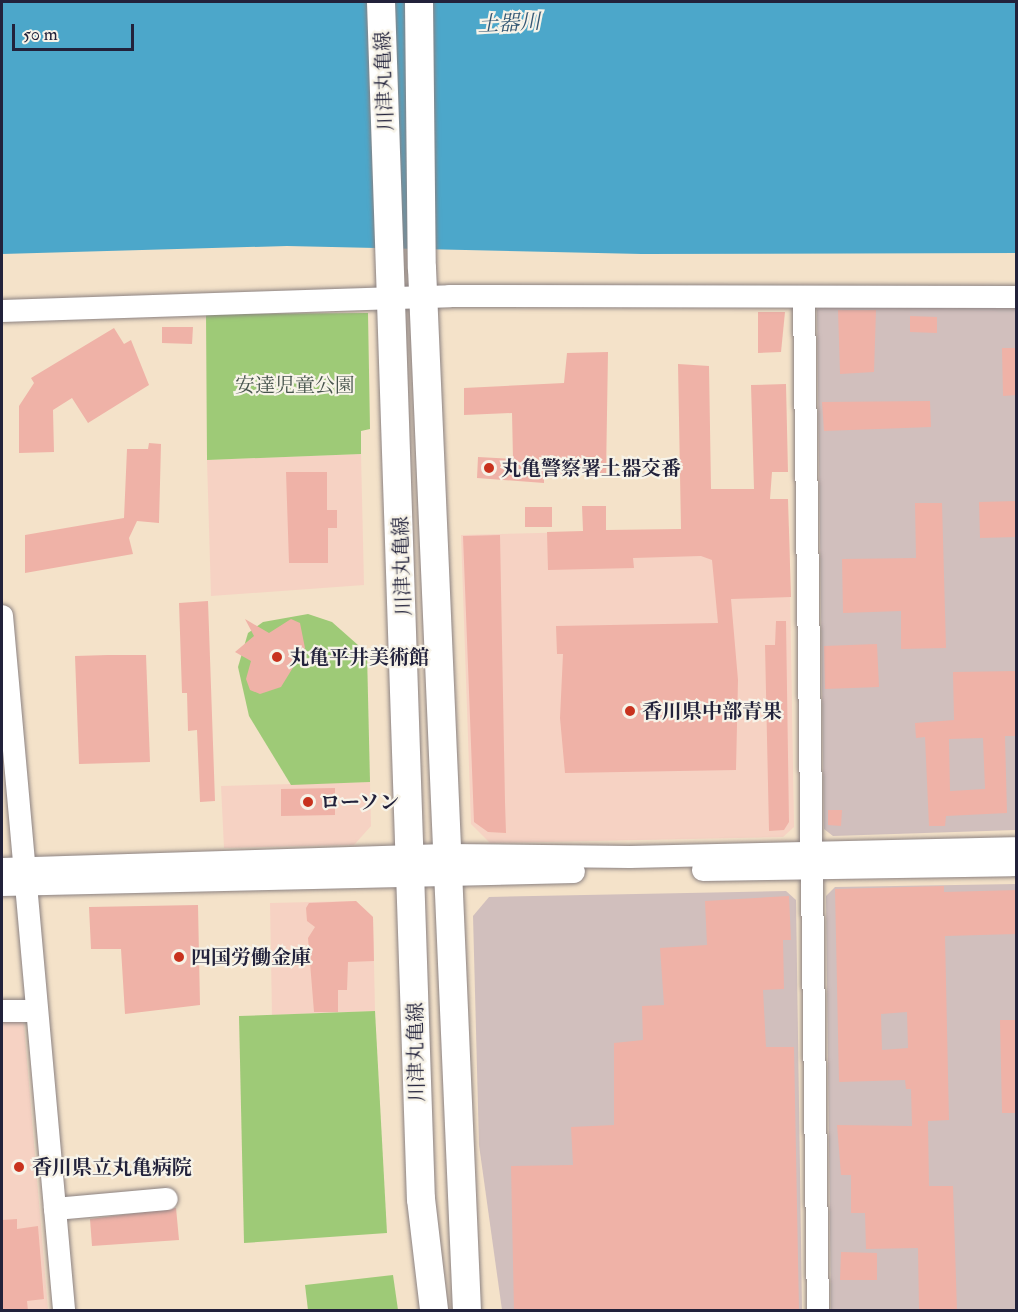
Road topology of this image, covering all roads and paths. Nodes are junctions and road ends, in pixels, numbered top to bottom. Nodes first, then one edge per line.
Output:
1 (381, 2) edge
2 (418, 2) edge
3 (424, 297) junction
4 (1017, 297) edge
5 (391, 298) junction
6 (804, 299) junction
7 (2, 311) edge
8 (2, 616) edge
9 (7, 761) edge
10 (1017, 848) edge
11 (813, 859) junction
12 (1017, 865) edge
13 (447, 866) junction
14 (410, 868) junction
15 (11, 877) edge
16 (2, 1011) edge
17 (36, 1011) junction
18 (167, 1199) dead end
19 (56, 1209) junction
20 (64, 1311) edge
21 (434, 1311) edge
22 (466, 1311) edge
23 (818, 1311) edge

1 - 5 main road, 川津丸亀線
2 - 3 main road, 川津丸亀線
3 - 5 street
3 - 6 street
3 - 13 main road, 川津丸亀線
4 - 6 street
5 - 7 street
5 - 14 main road, 川津丸亀線
6 - 11 street
8 - 9 street
9 - 15 street
10 - 11 street
11 - 12 street
11 - 13 street
11 - 23 street
13 - 14 street
13 - 22 main road, 川津丸亀線
14 - 15 street
14 - 21 main road, 川津丸亀線
15 - 17 street
16 - 17 street
17 - 19 street
18 - 19 street
19 - 20 street

